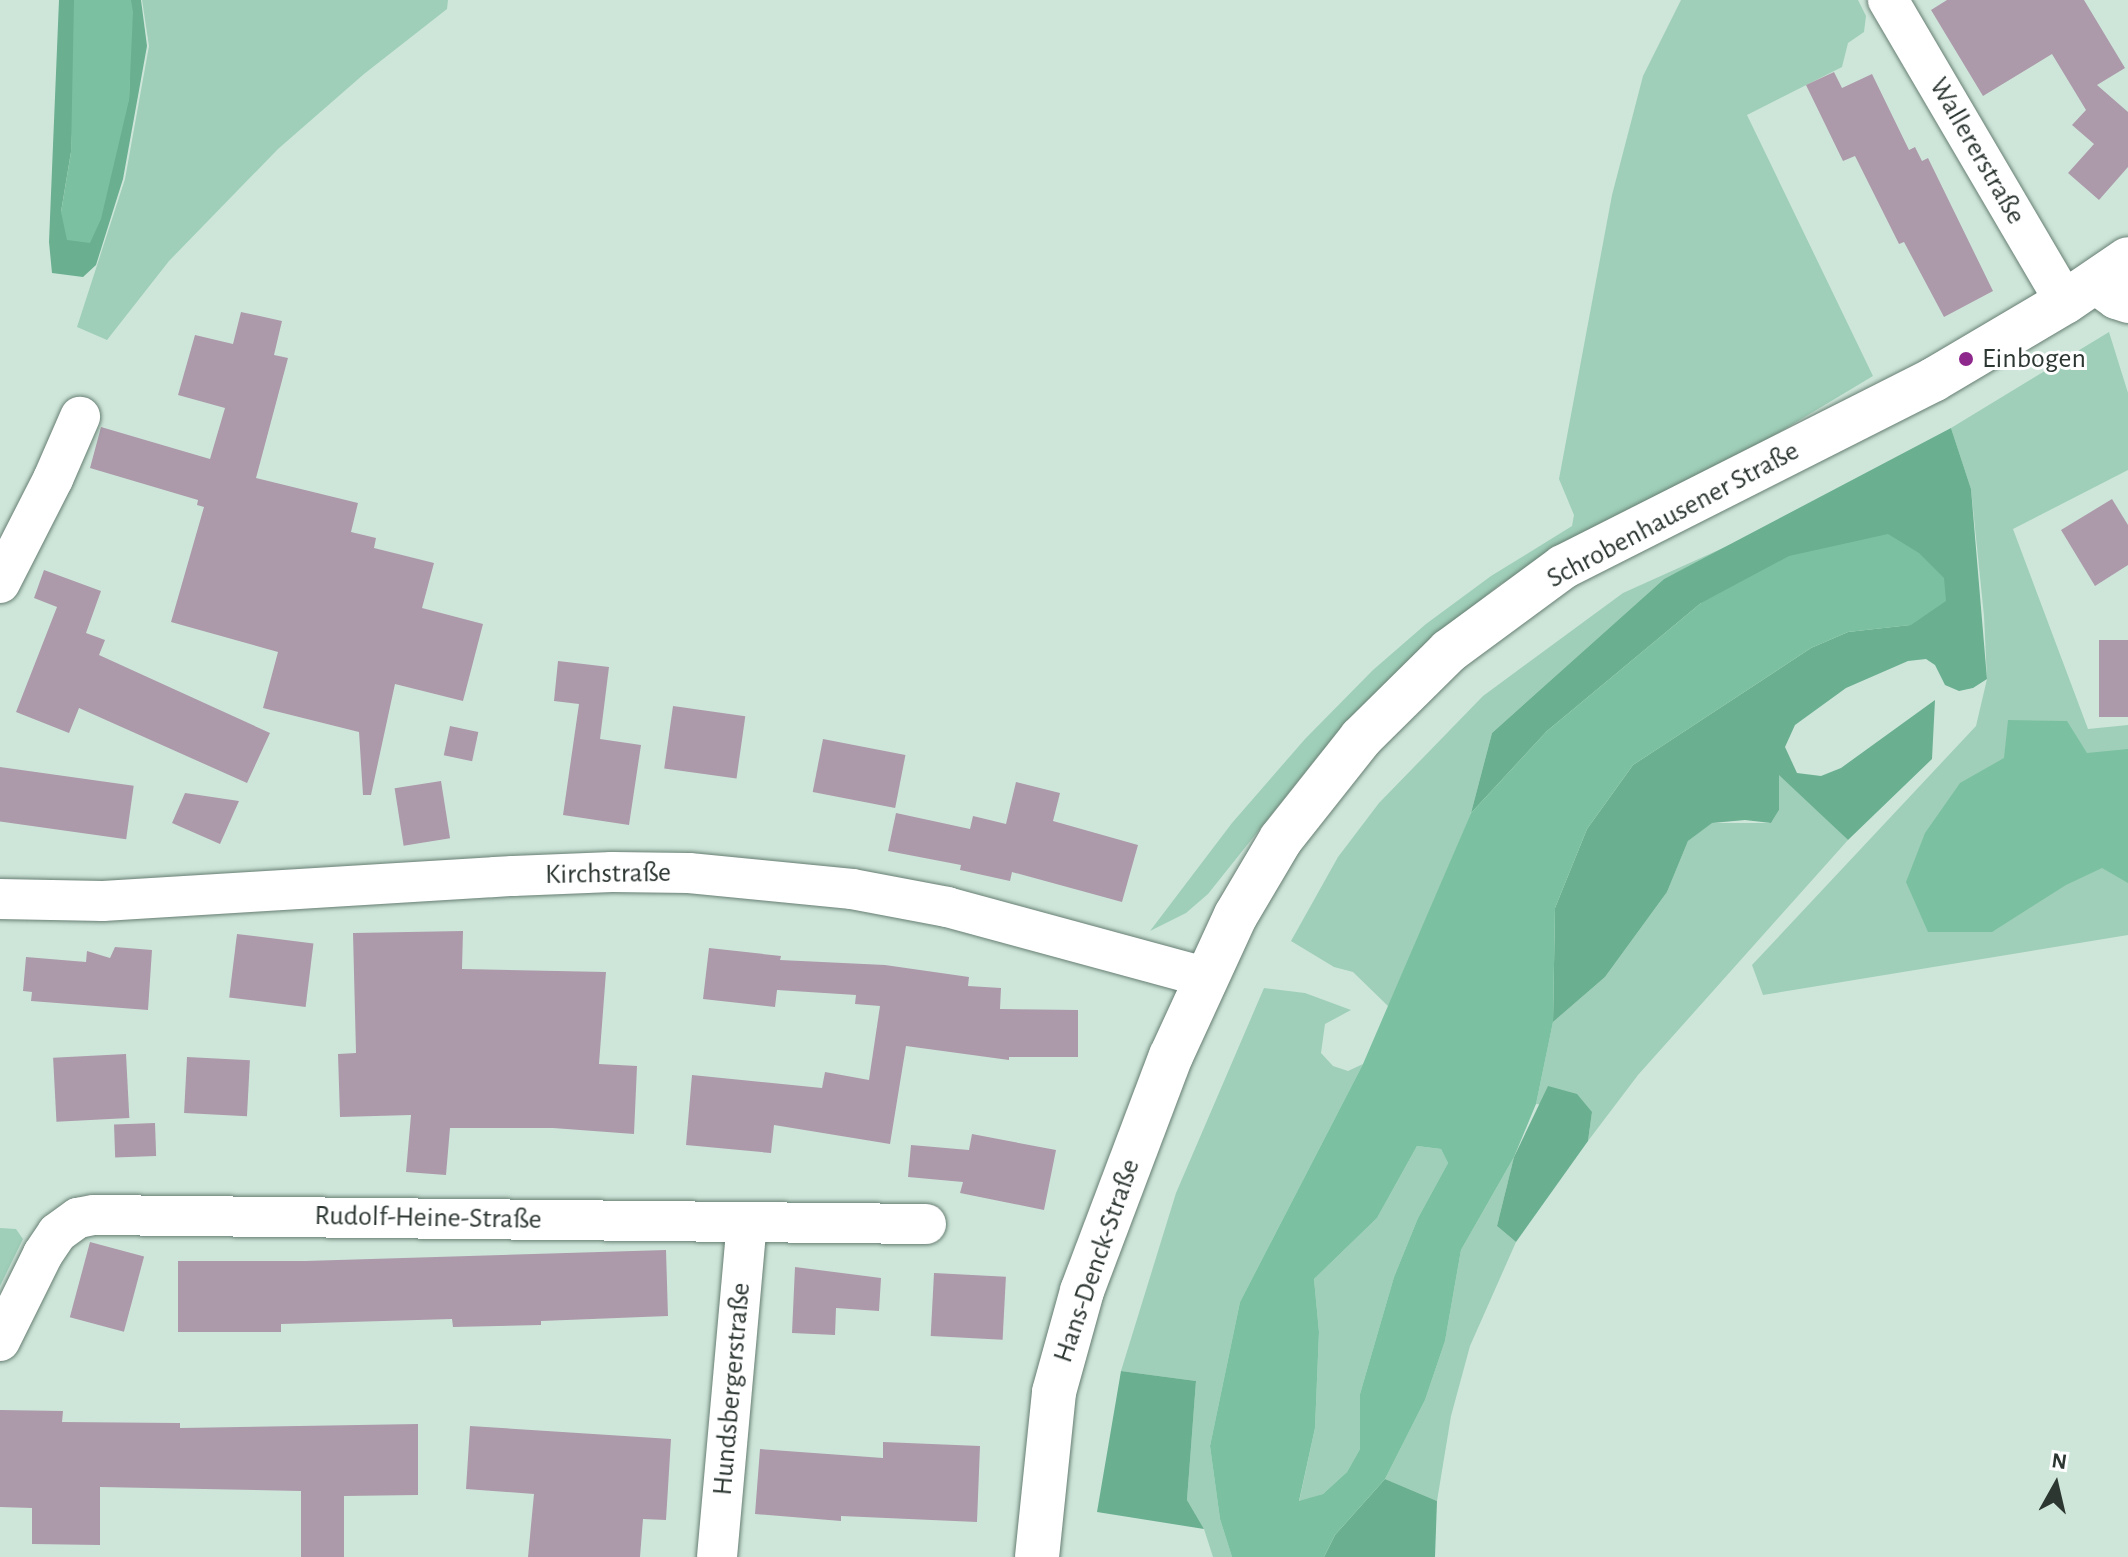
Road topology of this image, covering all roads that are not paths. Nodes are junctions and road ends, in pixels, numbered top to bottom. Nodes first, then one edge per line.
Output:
1 (1888, 0) edge
2 (2104, 287) edge
3 (80, 417) dead end
4 (0, 583) edge
5 (0, 899) edge
6 (1204, 977) junction
7 (747, 1222) junction
8 (926, 1224) dead end
9 (0, 1341) edge
10 (717, 1557) edge
11 (1037, 1557) edge

1 - 2 street, Wallererstraße
2 - 6 street, Schrobenhausener Straße
3 - 4 street
5 - 6 street, Kirchstraße
6 - 11 street, Hans-Denck-Straße
7 - 8 street, Rudolf-Heine-Straße
7 - 9 street, Rudolf-Heine-Straße
7 - 10 street, Hundsbergerstraße

